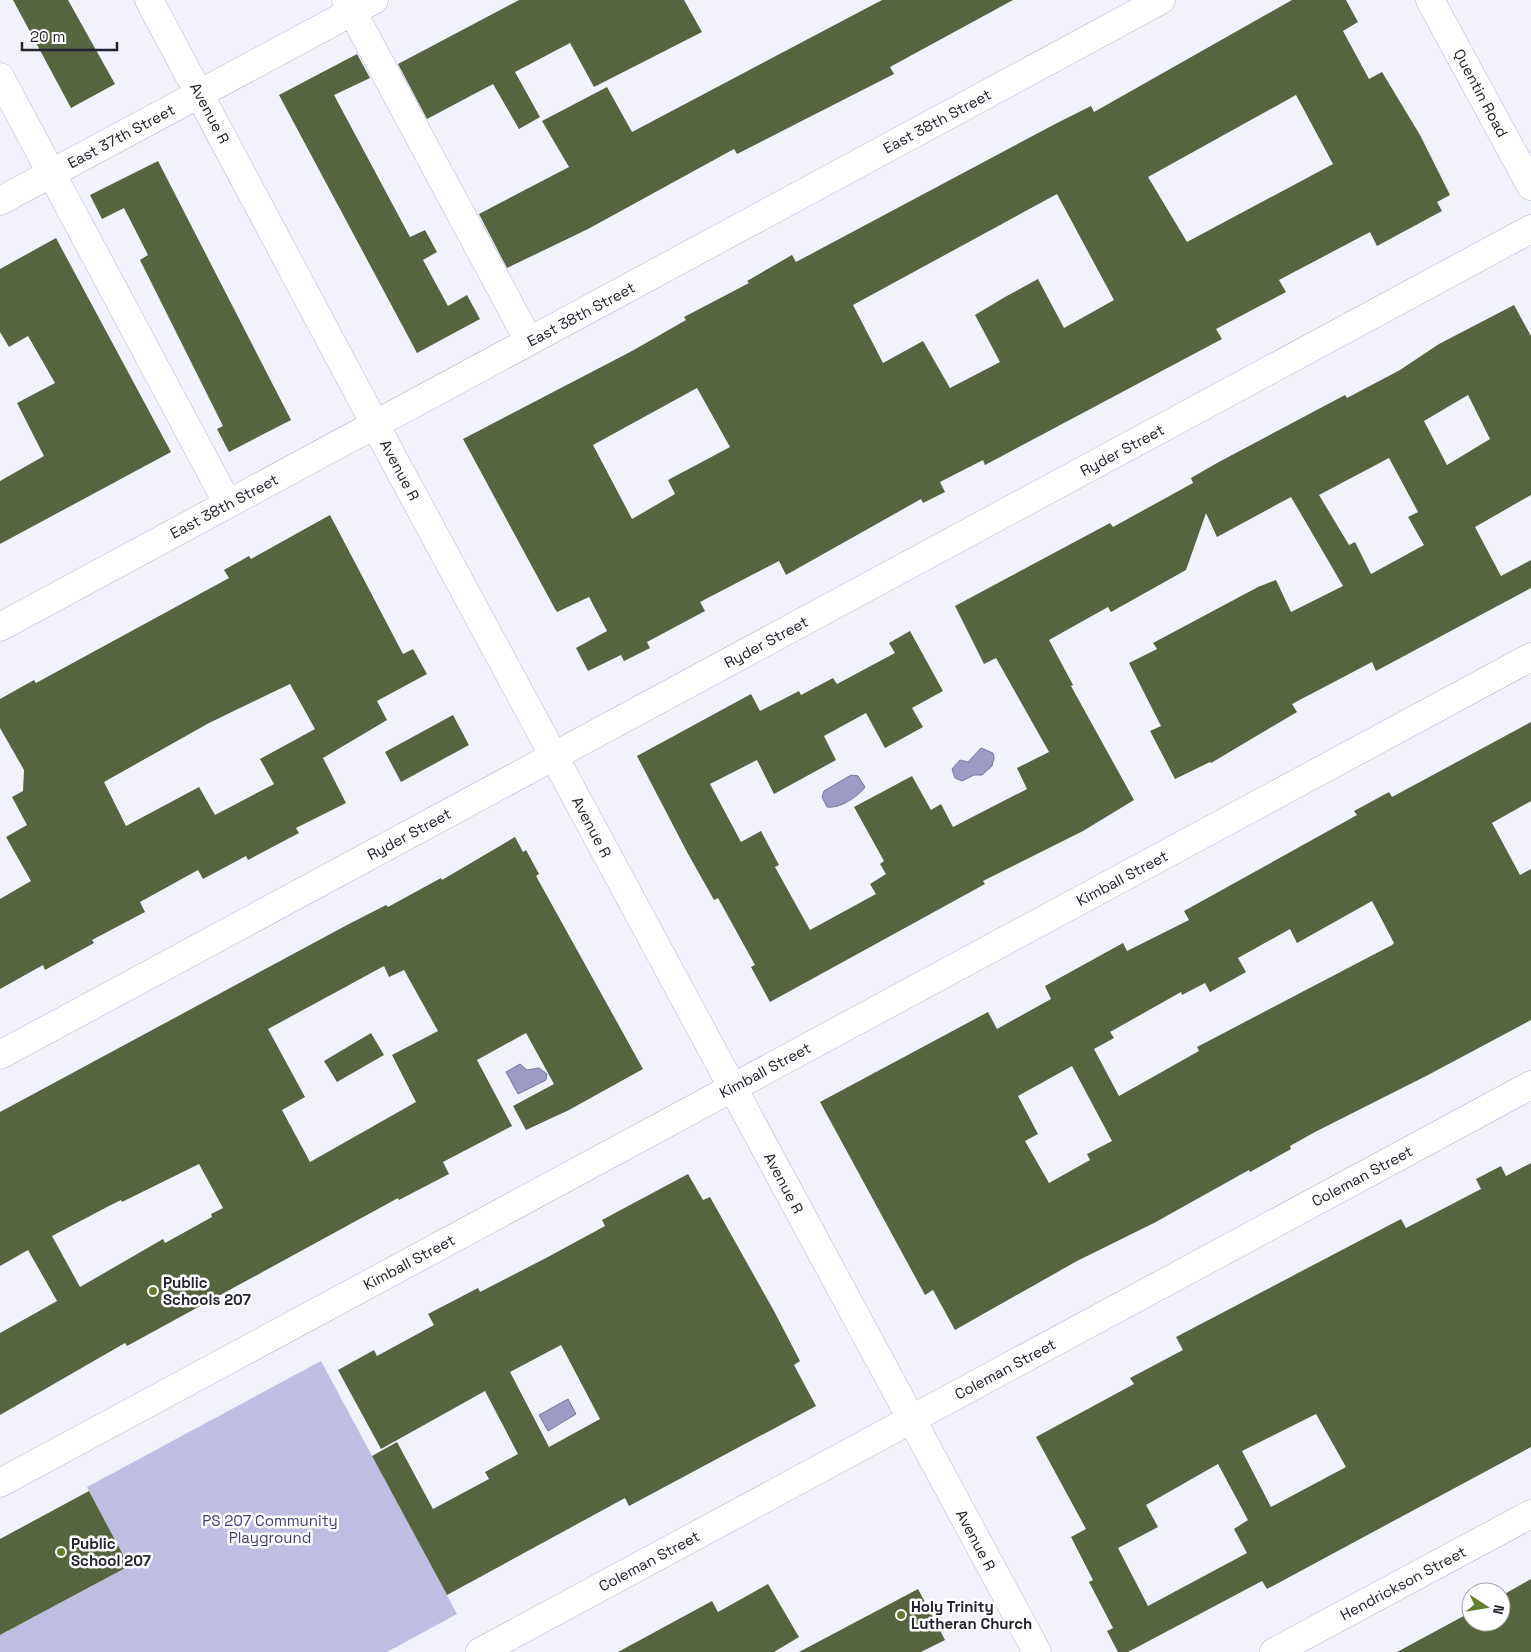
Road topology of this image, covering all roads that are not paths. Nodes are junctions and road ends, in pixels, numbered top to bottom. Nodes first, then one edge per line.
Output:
1 (149, 0) edge
2 (1161, 0) edge
3 (1430, 0) edge
4 (357, 4) edge
5 (0, 77) edge
6 (200, 94) junction
7 (51, 174) junction
8 (1531, 186) edge
9 (0, 201) edge
10 (1531, 229) edge
11 (530, 341) junction
12 (375, 424) junction
13 (228, 504) junction
14 (0, 627) edge
15 (1531, 657) edge
16 (554, 756) junction
17 (0, 1055) edge
18 (1531, 1085) edge
19 (732, 1087) junction
20 (911, 1420) junction
21 (0, 1483) edge
22 (1531, 1514) edge
23 (480, 1652) edge
24 (1037, 1652) edge
25 (1274, 1652) edge

1 - 6 street, Avenue R
2 - 11 street, East 38th Street
3 - 8 street, Quentin Road
4 - 6 street, East 37th Street
4 - 11 street
5 - 7 street
6 - 7 street, East 37th Street
6 - 12 street, Avenue R
7 - 9 street, East 37th Street
7 - 13 street
10 - 16 street, Ryder Street
11 - 12 street, East 38th Street
12 - 13 street, East 38th Street
12 - 16 street, Avenue R
13 - 14 street, East 38th Street
15 - 19 street, Kimball Street
16 - 17 street, Ryder Street
16 - 19 street, Avenue R
18 - 20 street, Coleman Street
19 - 20 street, Avenue R
19 - 21 street, Kimball Street
20 - 23 street, Coleman Street
20 - 24 street, Avenue R
22 - 25 street, Hendrickson Street

